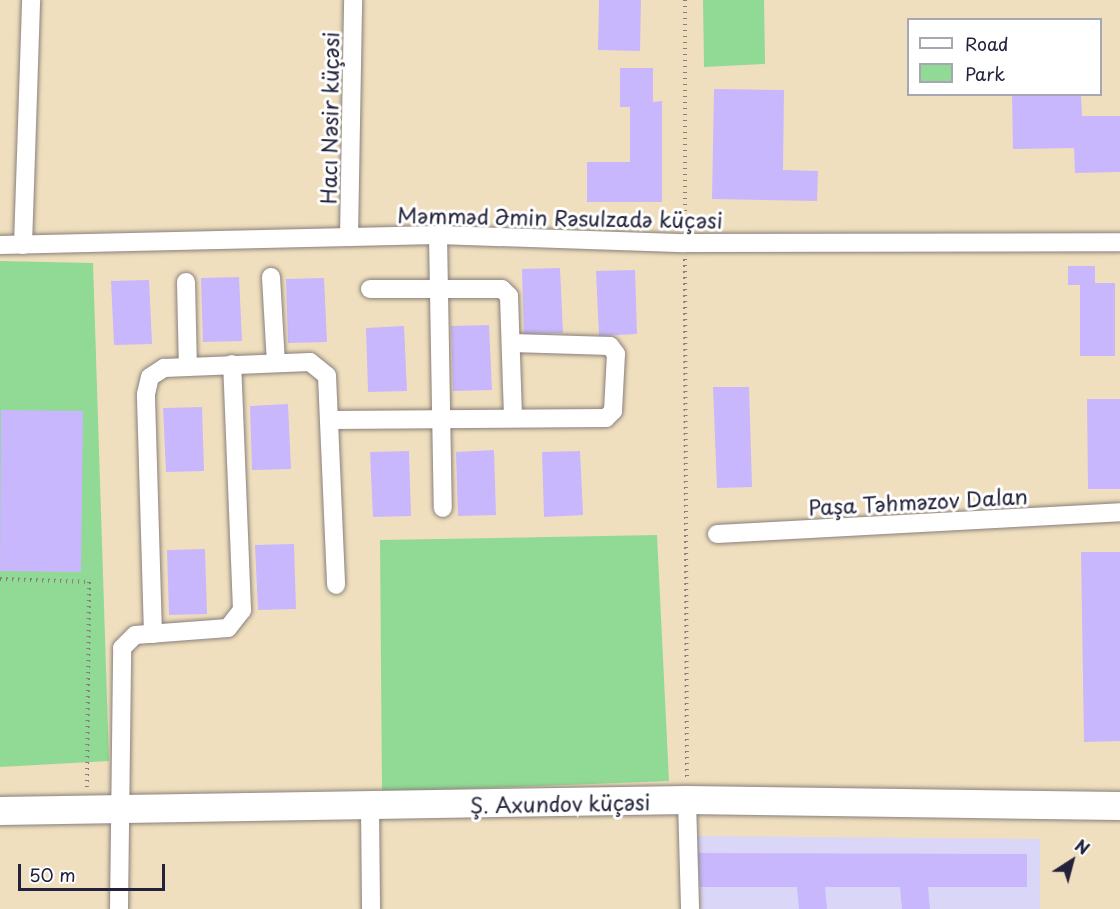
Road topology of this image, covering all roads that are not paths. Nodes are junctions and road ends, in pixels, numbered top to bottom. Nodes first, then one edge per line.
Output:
1 (31, 0) edge
2 (353, 0) edge
3 (438, 235) junction
4 (349, 237) junction
5 (1120, 242) edge
6 (0, 245) edge
7 (23, 245) junction
8 (271, 277) dead end
9 (186, 282) dead end
10 (439, 288) junction
11 (370, 289) dead end
12 (512, 343) junction
13 (276, 363) junction
14 (232, 364) junction
15 (188, 367) junction
16 (441, 417) junction
17 (513, 418) junction
18 (332, 420) junction
19 (443, 508) dead end
20 (1120, 513) edge
21 (717, 534) dead end
22 (336, 585) dead end
23 (153, 634) junction
24 (687, 800) junction
25 (1120, 806) edge
26 (370, 808) junction
27 (117, 810) junction
28 (0, 811) edge
29 (119, 909) edge
30 (371, 909) edge
31 (690, 909) edge

1 - 7 street
2 - 4 street, Hacı Nəsir küçəsi
3 - 4 street, Məmməd Əmin Rəsulzadə küçəsi
3 - 5 street, Məmməd Əmin Rəsulzadə küçəsi
3 - 10 street
4 - 7 street, Məmməd Əmin Rəsulzadə küçəsi
6 - 7 street, Məmməd Əmin Rəsulzadə küçəsi
8 - 13 street
9 - 15 street
10 - 11 street
10 - 12 street
10 - 16 street
12 - 17 street
12 - 17 street
13 - 14 street
13 - 18 street
14 - 15 street
14 - 23 street
15 - 23 street
16 - 17 street
16 - 18 street
16 - 19 street
18 - 22 street
20 - 21 street, Paşa Təhməzov Dalan
23 - 27 street
24 - 25 main road, Ş. Axundov küçəsi
24 - 26 main road, Ş. Axundov küçəsi
24 - 31 street
26 - 27 main road, Ş. Axundov küçəsi
26 - 30 street
27 - 28 main road, Ş. Axundov küçəsi
27 - 29 street

